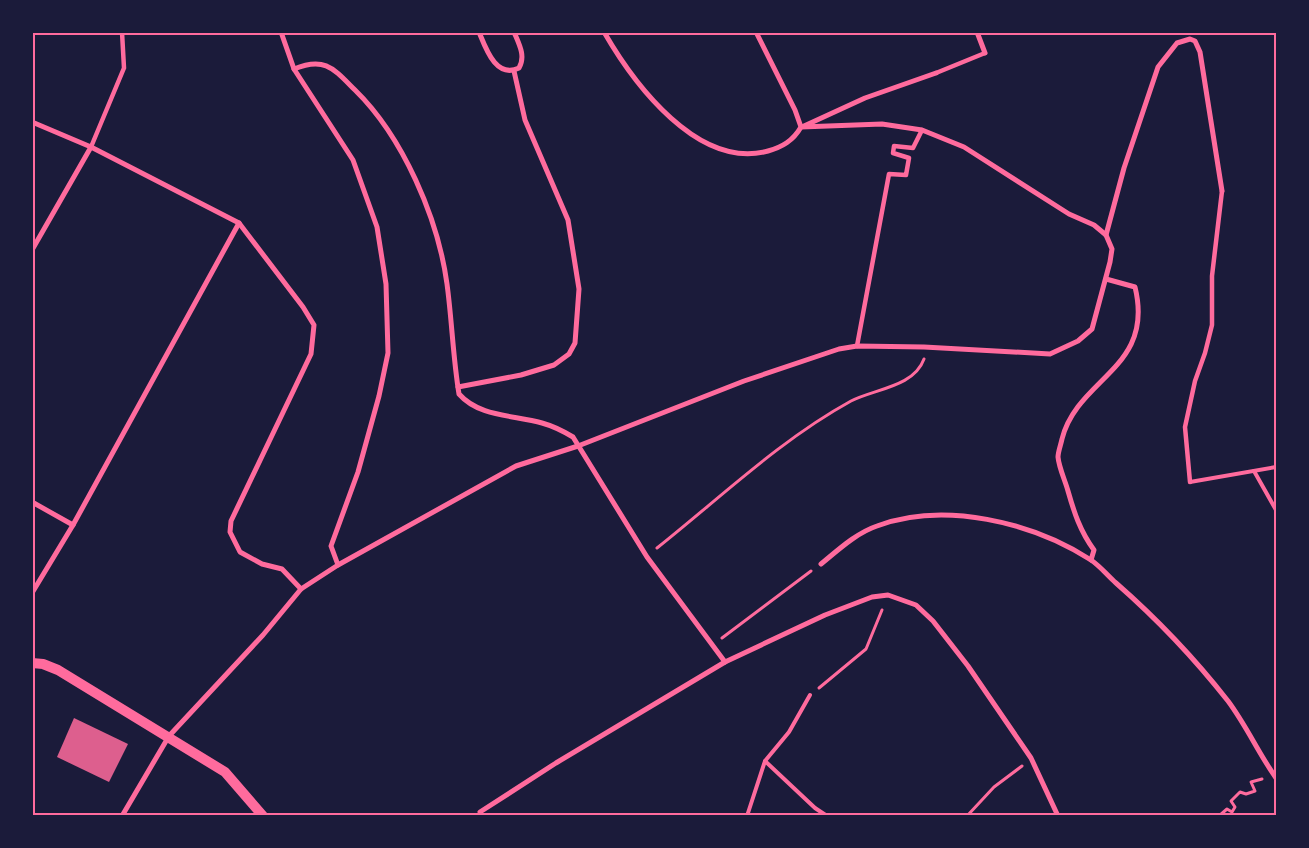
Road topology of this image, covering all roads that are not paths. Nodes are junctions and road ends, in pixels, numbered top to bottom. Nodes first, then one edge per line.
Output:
1 (122, 32) edge
2 (281, 32) edge
3 (479, 32) edge
4 (514, 32) edge
5 (604, 32) edge
6 (756, 32) edge
7 (978, 32) edge
8 (985, 53) joint
9 (294, 69) junction
10 (514, 71) junction
11 (936, 73) joint
12 (32, 122) edge
13 (801, 128) junction
14 (922, 130) junction
15 (91, 147) junction
16 (1222, 191) joint
17 (239, 223) junction
18 (1106, 235) junction
19 (32, 250) edge
20 (1106, 279) junction
21 (857, 346) junction
22 (458, 387) junction
23 (578, 446) junction
24 (1276, 467) edge
25 (1254, 471) junction
26 (1190, 482) joint
27 (32, 502) edge
28 (1276, 510) edge
29 (73, 525) junction
30 (1091, 560) junction
31 (821, 564) road end
32 (338, 565) junction
33 (301, 589) junction
34 (32, 593) edge
35 (725, 662) junction
36 (32, 663) edge
37 (810, 695) road end
38 (169, 736) junction
39 (765, 761) junction
40 (1275, 776) edge
41 (480, 812) dead end
42 (122, 816) edge
43 (263, 816) edge
44 (747, 816) edge
45 (828, 816) edge
46 (1058, 816) edge

1 - 15 street
2 - 9 street
3 - 10 street
4 - 10 street
5 - 13 street
6 - 13 street
7 - 8 street
8 - 11 street
9 - 22 street
9 - 32 street
10 - 22 street
11 - 13 street
12 - 15 street
13 - 14 street
14 - 18 street
14 - 21 street
15 - 17 street
15 - 19 street
16 - 18 street
16 - 26 street
17 - 29 street
17 - 33 street
18 - 20 street
20 - 21 street
20 - 30 street
21 - 23 street
22 - 23 street
23 - 32 street
23 - 35 street
24 - 25 lane
25 - 26 lane
25 - 28 lane
27 - 29 street
29 - 34 street
30 - 31 street
30 - 40 street
32 - 33 street
33 - 38 street
35 - 41 street
35 - 46 street
36 - 38 main road
37 - 39 lane
38 - 42 street
38 - 43 main road
39 - 44 lane
39 - 45 lane

